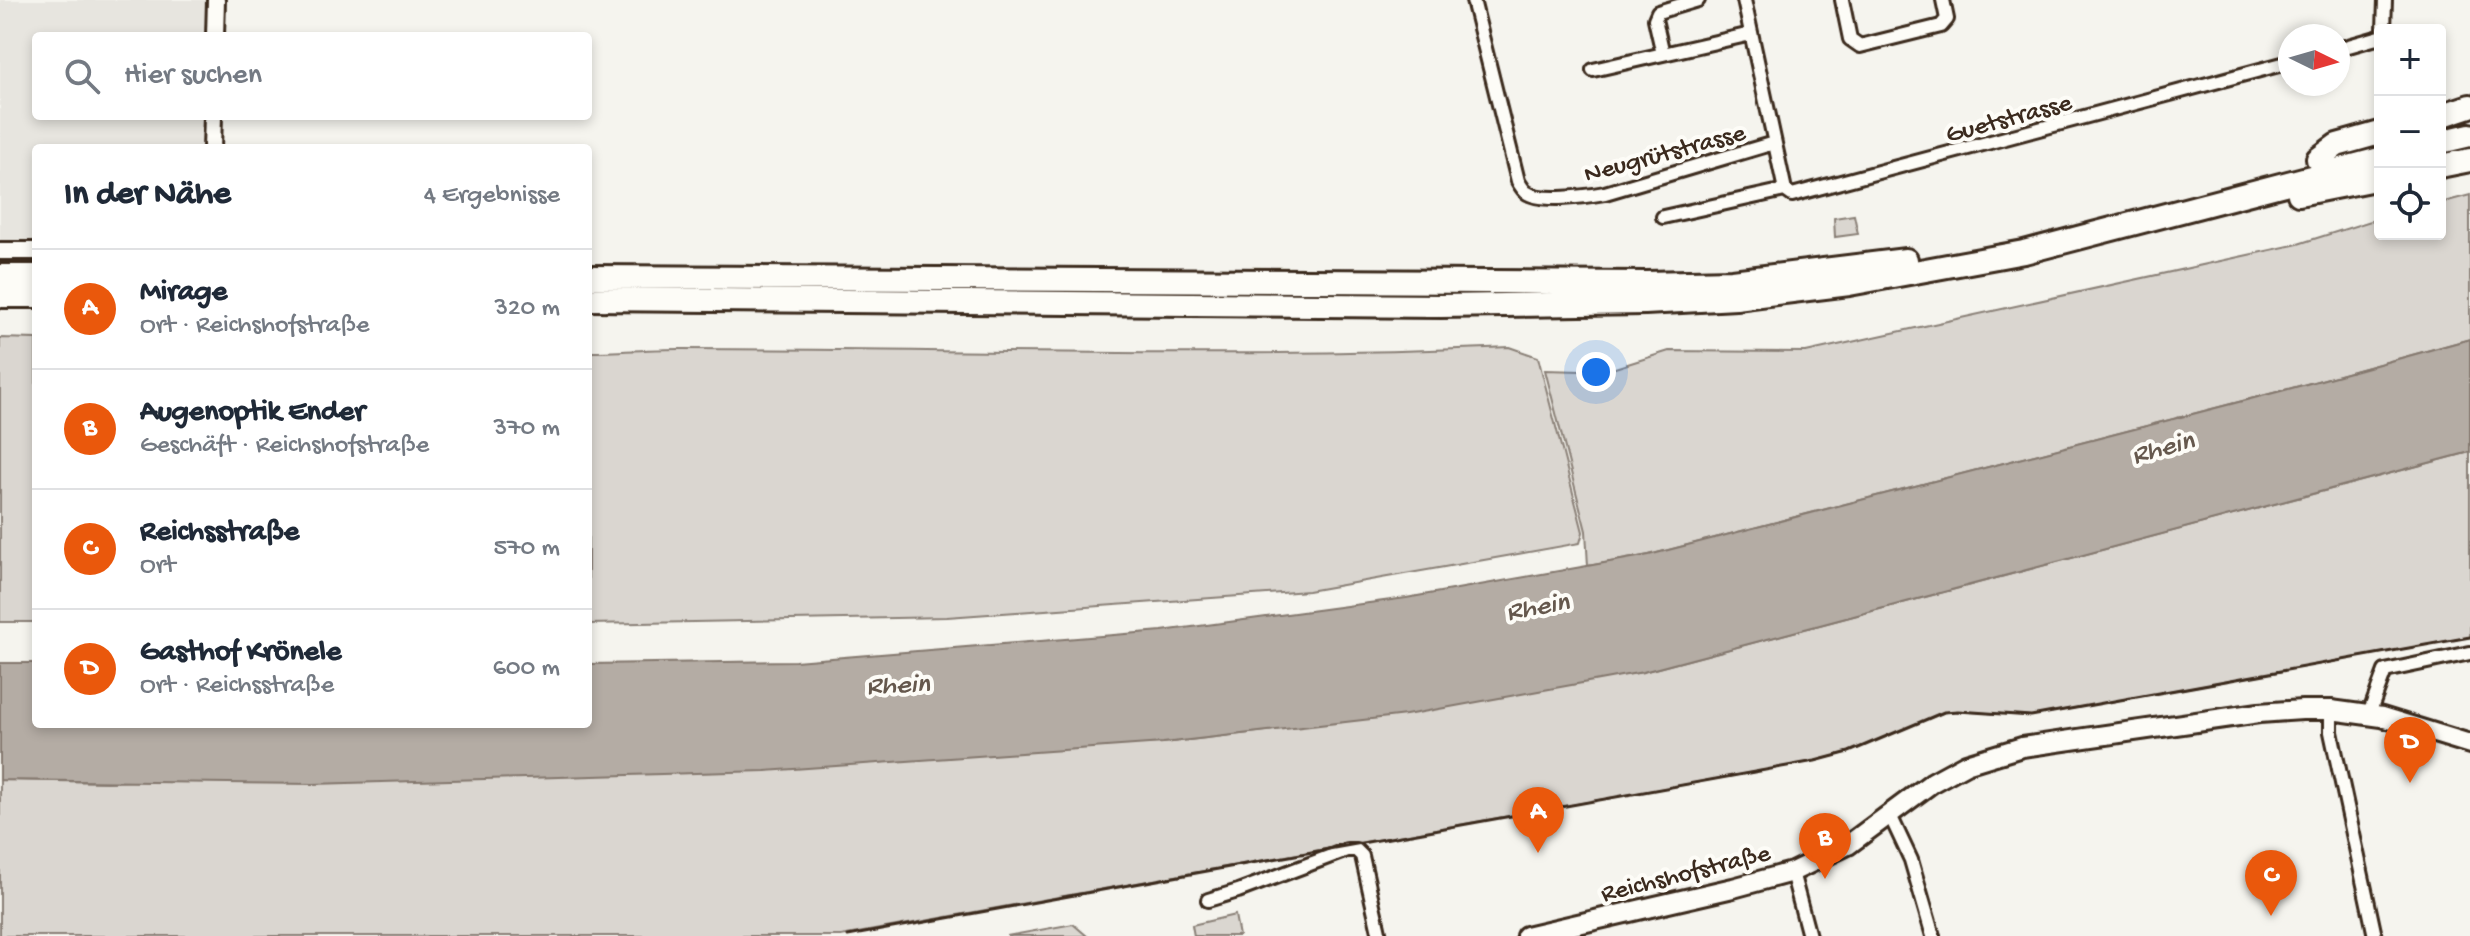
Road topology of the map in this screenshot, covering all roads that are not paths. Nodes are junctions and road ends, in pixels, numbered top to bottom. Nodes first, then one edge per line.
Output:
1 (216, 0) edge
2 (1473, 0) edge
3 (1698, 0) edge
4 (1744, 0) edge
5 (1842, 0) edge
6 (1943, 0) edge
7 (2385, 0) edge
8 (2384, 24) edge
9 (215, 32) edge
10 (1751, 34) junction
11 (2374, 39) edge
12 (2350, 46) edge
13 (1663, 54) junction
14 (2278, 65) edge
15 (1593, 70) dead end
16 (2470, 106) edge
17 (2446, 114) edge
18 (2470, 119) edge
19 (213, 120) edge
20 (2446, 125) edge
21 (2374, 135) edge
22 (2470, 135) edge
23 (2446, 141) edge
24 (1774, 143) junction
25 (212, 144) edge
26 (2374, 145) edge
27 (2318, 159) junction
28 (2470, 160) edge
29 (2374, 161) edge
30 (2446, 165) edge
31 (2374, 179) edge
32 (1785, 190) junction
33 (1663, 217) dead end
34 (2149, 221) junction
35 (0, 251) edge
36 (32, 251) edge
37 (0, 276) edge
38 (32, 276) edge
39 (592, 277) edge
40 (0, 296) edge
41 (32, 296) edge
42 (592, 299) edge
43 (2470, 653) edge
44 (2331, 710) junction
45 (2369, 714) junction
46 (2470, 744) edge
47 (1889, 813) junction
48 (1792, 872) junction
49 (1208, 900) dead end
50 (1582, 930) edge
51 (1380, 936) edge
52 (1526, 936) edge
53 (1809, 936) edge
54 (1933, 936) edge
55 (2375, 936) edge

1 - 9 street
2 - 24 street, Neugrütstrasse
3 - 13 street
4 - 10 street
5 - 6 street
7 - 8 street
10 - 13 street
10 - 24 street
11 - 12 street
13 - 15 street
14 - 32 street, Guetstrasse
16 - 17 highway
18 - 20 highway
19 - 25 street
21 - 27 highway
22 - 23 highway
24 - 32 street
26 - 27 highway
27 - 39 highway
28 - 30 highway
29 - 34 highway
31 - 34 highway
32 - 33 street, Guetstrasse
34 - 42 highway
35 - 36 street
37 - 38 highway
40 - 41 highway
43 - 45 street
44 - 45 main road, Reichshofstraße
44 - 47 main road, Reichshofstraße
44 - 55 street
45 - 46 main road, Reichshofstraße
47 - 48 main road, Reichshofstraße
47 - 54 street
48 - 50 main road, Reichshofstraße
48 - 53 street
49 - 51 street
50 - 52 main road, Reichshofstraße

